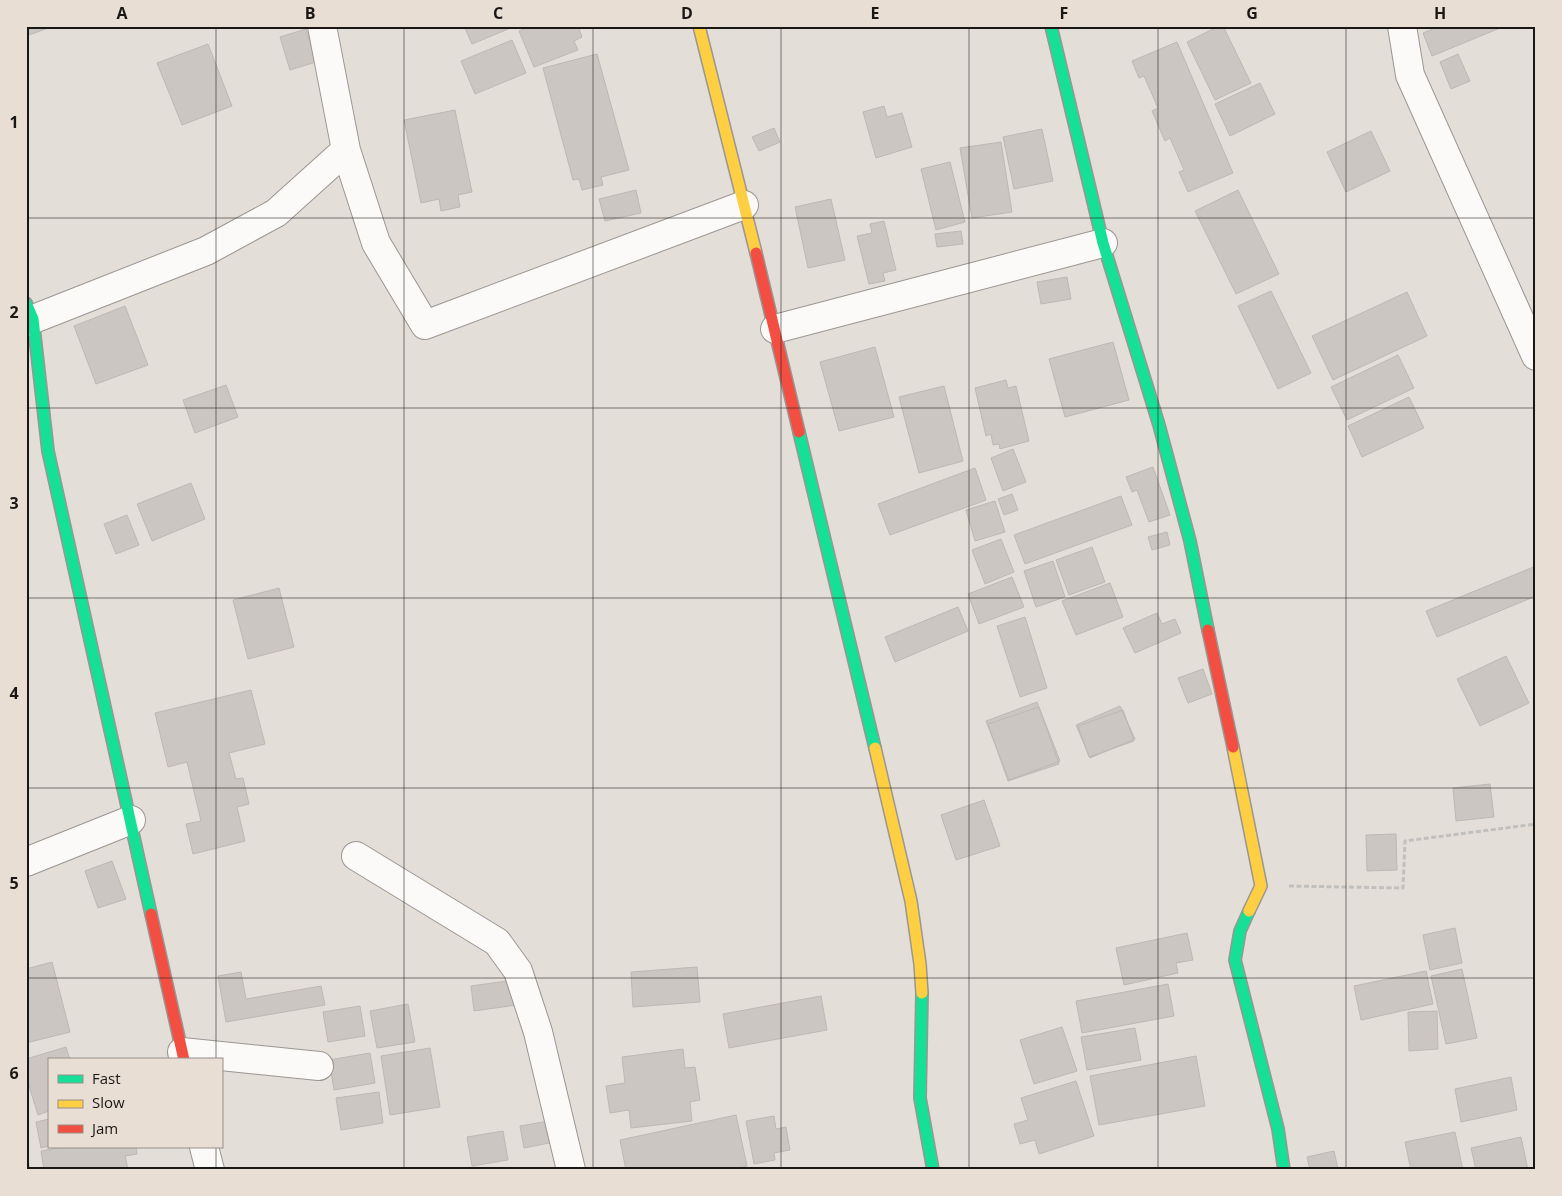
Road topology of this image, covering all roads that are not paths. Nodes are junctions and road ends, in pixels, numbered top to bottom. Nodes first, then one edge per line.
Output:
1 (322, 26) edge
2 (699, 26) edge
3 (1051, 26) edge
4 (1402, 26) edge
5 (346, 150) junction
6 (744, 205) junction
7 (1103, 243) junction
8 (28, 315) edge
9 (775, 329) junction
10 (1536, 356) edge
11 (132, 820) junction
12 (356, 856) dead end
13 (26, 862) edge
14 (183, 1056) edge
15 (210, 1058) edge
16 (222, 1059) edge
17 (319, 1066) dead end
18 (204, 1148) edge
19 (210, 1170) edge
20 (571, 1170) edge
21 (933, 1170) edge
22 (1284, 1170) edge

1 - 5 street
2 - 6 street
3 - 7 street
4 - 10 street
5 - 6 street
5 - 8 street
6 - 9 street
7 - 9 street
7 - 22 street
8 - 11 street
9 - 21 street
11 - 13 street
11 - 14 street
12 - 20 street
14 - 15 street
16 - 17 street
18 - 19 street

